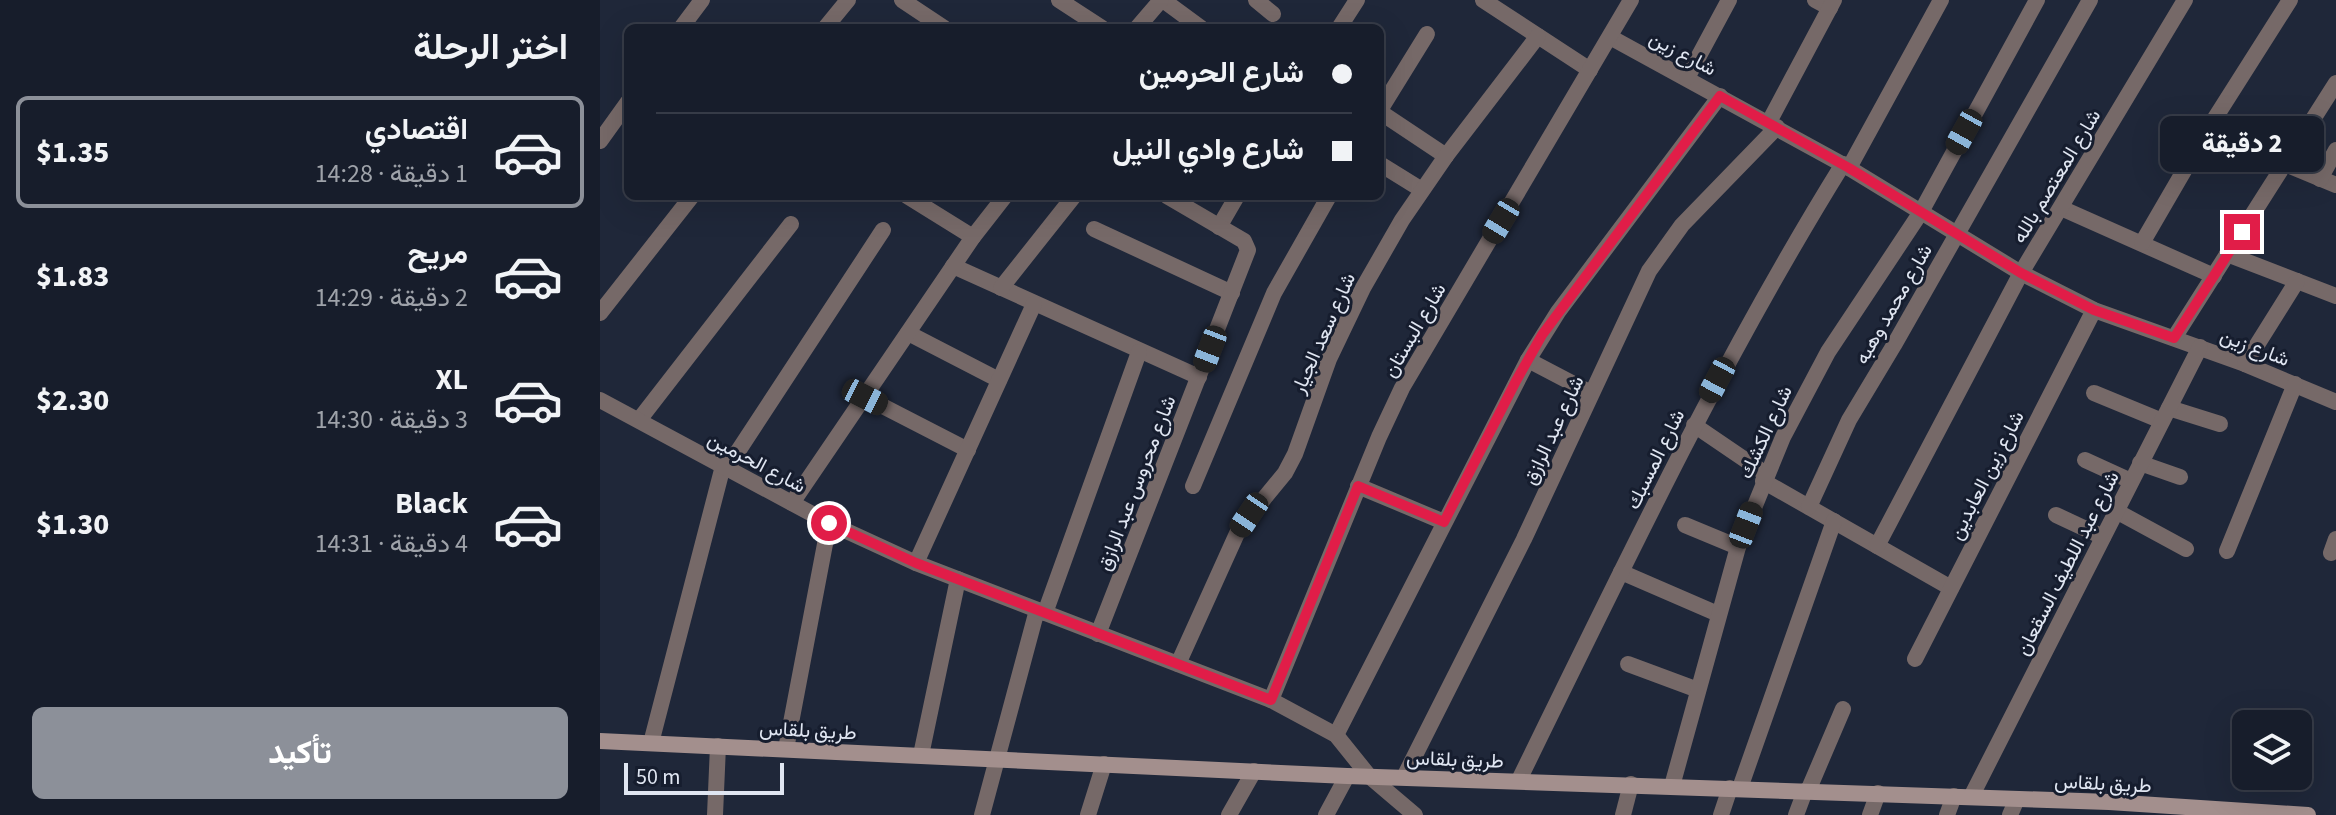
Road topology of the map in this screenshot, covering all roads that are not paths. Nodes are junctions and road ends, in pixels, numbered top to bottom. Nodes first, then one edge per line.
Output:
1 (702, 0) edge
2 (848, 0) edge
3 (902, 0) edge
4 (1059, 0) edge
5 (1162, 0) edge
6 (1256, 0) edge
7 (1357, 0) edge
8 (1631, 0) edge
9 (1729, 0) edge
10 (1941, 0) edge
11 (2037, 0) edge
12 (2090, 0) edge
13 (2185, 0) edge
14 (2290, 0) edge
15 (1487, 1) edge
16 (1826, 3) edge
17 (1273, 14) dead end
18 (684, 24) edge
19 (828, 24) edge
20 (938, 24) edge
21 (1096, 24) edge
22 (1141, 24) edge
23 (1195, 24) edge
24 (1342, 24) edge
25 (1427, 34) dead end
26 (1538, 36) junction
27 (1610, 37) junction
28 (1590, 70) junction
29 (1687, 78) junction
30 (2336, 83) edge
31 (1720, 96) junction
32 (1384, 104) edge
33 (624, 108) edge
34 (1384, 114) edge
35 (1773, 124) junction
36 (600, 141) edge
37 (2336, 150) edge
38 (1446, 156) junction
39 (2285, 164) junction
40 (1384, 166) edge
41 (1846, 166) junction
42 (2328, 182) edge
43 (1422, 190) junction
44 (689, 200) edge
45 (913, 200) edge
46 (1002, 200) edge
47 (1071, 200) edge
48 (1174, 200) edge
49 (1235, 200) edge
50 (1327, 200) edge
51 (2061, 208) junction
52 (1921, 212) junction
53 (791, 224) dead end
54 (1219, 227) junction
55 (1094, 229) dead end
56 (883, 230) dead end
57 (1957, 234) junction
58 (973, 237) junction
59 (2142, 243) junction
60 (2227, 254) junction
61 (953, 266) junction
62 (2021, 273) junction
63 (2214, 276) junction
64 (2297, 281) junction
65 (1001, 288) junction
66 (1232, 293) junction
67 (2336, 296) edge
68 (1034, 304) junction
69 (2094, 310) junction
70 (600, 313) edge
71 (908, 333) junction
72 (2174, 338) junction
73 (2200, 347) junction
74 (1139, 352) junction
75 (1528, 360) junction
76 (2245, 364) junction
77 (1199, 377) junction
78 (999, 380) junction
79 (2295, 384) junction
80 (1591, 393) junction
81 (2094, 393) dead end
82 (865, 397) junction
83 (600, 400) edge
84 (2336, 402) edge
85 (2165, 415) junction
86 (639, 420) junction
87 (2220, 424) dead end
88 (1694, 425) junction
89 (968, 450) junction
90 (2085, 460) dead end
91 (2140, 463) junction
92 (725, 467) junction
93 (2180, 477) dead end
94 (1764, 478) junction
95 (2131, 481) junction
96 (1193, 486) dead end
97 (1358, 486) junction
98 (792, 503) junction
99 (1809, 507) junction
100 (2116, 511) junction
101 (2056, 515) dead end
102 (1834, 521) junction
103 (1444, 522) junction
104 (829, 523) junction
105 (1685, 525) dead end
106 (2103, 537) junction
107 (1877, 546) junction
108 (1738, 547) junction
109 (2186, 549) dead end
110 (2227, 551) dead end
111 (916, 563) junction
112 (1621, 572) junction
113 (958, 579) junction
114 (1951, 588) junction
115 (1041, 611) junction
116 (1718, 614) junction
117 (1098, 634) junction
118 (1915, 659) dead end
119 (1178, 664) junction
120 (1628, 664) dead end
121 (1698, 690) junction
122 (1271, 700) junction
123 (1843, 709) dead end
124 (1336, 735) junction
125 (600, 741) edge
126 (651, 743) junction
127 (718, 746) junction
128 (786, 749) junction
129 (921, 755) junction
130 (999, 759) junction
131 (1104, 764) junction
132 (1254, 771) junction
133 (1347, 776) junction
134 (1369, 776) junction
135 (1404, 777) junction
136 (1519, 780) junction
137 (1631, 784) junction
138 (1672, 786) junction
139 (1735, 788) junction
140 (1806, 791) junction
141 (1878, 793) junction
142 (1962, 797) junction
143 (2017, 799) junction
144 (2106, 808) edge
145 (2143, 810) edge
146 (2189, 811) edge
147 (2251, 813) edge
148 (715, 815) edge
149 (982, 815) edge
150 (1088, 815) edge
151 (1229, 815) edge
152 (1326, 815) edge
153 (1415, 815) edge
154 (1623, 815) edge
155 (1721, 815) edge
156 (1796, 815) edge
157 (1870, 815) edge
158 (1947, 815) edge
159 (2010, 815) edge
160 (2308, 815) edge

1 - 18 street
2 - 19 street
3 - 20 street
4 - 21 street
5 - 22 street
5 - 23 street
6 - 17 street
7 - 24 street
8 - 27 street, شارع البستان
9 - 29 street
10 - 41 street, شارع المسبك
11 - 52 street, شارع الكشك
12 - 57 street, شارع محمد وهبه
13 - 51 street, شارع المعتصم بالله
14 - 59 street
15 - 26 street
16 - 35 street, شارع عبد الرازق
25 - 32 street
26 - 28 street
26 - 38 street, شارع سعد الجيار
27 - 28 street, شارع البستان
27 - 29 street, شارع زين
28 - 97 street, شارع البستان
29 - 31 street, شارع زين
30 - 39 street
31 - 35 street, شارع زين
31 - 75 street
33 - 36 street
34 - 38 street
35 - 41 street, شارع زين
35 - 80 street, شارع عبد الرازق
37 - 42 street
38 - 43 street, شارع سعد الجيار
39 - 42 street
39 - 60 street
40 - 43 street
41 - 52 street, شارع زين
41 - 88 street, شارع المسبك
43 - 119 street, شارع سعد الجيار
44 - 70 street
45 - 58 street
46 - 58 street
47 - 65 street
48 - 54 street, شارع محروس عبد الرازق
49 - 54 street
50 - 96 street
51 - 59 street
51 - 62 street, شارع المعتصم بالله
52 - 57 street, شارع زين
52 - 94 street, شارع الكشك
53 - 86 street
54 - 66 street, شارع محروس عبد الرازق
55 - 66 street
56 - 92 street
57 - 62 street, شارع زين
57 - 99 street, شارع محمد وهبه
58 - 61 street
59 - 63 street
60 - 63 street
60 - 64 street
61 - 65 street
61 - 71 street
62 - 69 street, شارع زين
62 - 107 street, شارع المعتصم بالله
63 - 72 street
64 - 67 street
64 - 76 street
65 - 68 street
66 - 77 street, شارع محروس عبد الرازق
68 - 74 street
68 - 78 street
69 - 72 street, شارع زين
69 - 114 street, شارع زين العابدين
71 - 78 street
71 - 82 street
72 - 73 street, شارع زين
73 - 76 street, شارع زين
73 - 85 street, شارع عبد اللطيف السقعان
74 - 77 street
74 - 115 street
75 - 80 street
75 - 103 street
76 - 79 street, شارع زين
77 - 117 street, شارع محروس عبد الرازق
78 - 89 street
79 - 84 street, شارع زين
79 - 110 street
80 - 135 street, شارع عبد الرازق
81 - 85 street
82 - 89 street
82 - 98 street
83 - 86 street, شارع الحرمين
85 - 87 street
85 - 91 street, شارع عبد اللطيف السقعان
86 - 92 street, شارع الحرمين
88 - 94 street
88 - 112 street, شارع المسبك
89 - 111 street
90 - 95 street
91 - 93 street
91 - 95 street, شارع عبد اللطيف السقعان
92 - 98 street, شارع الحرمين
92 - 126 street
94 - 99 street
94 - 108 street, شارع الكشك
95 - 100 street, شارع عبد اللطيف السقعان
97 - 103 street
97 - 122 street, شارع البستان
98 - 104 street, شارع الحرمين
99 - 102 street
100 - 106 street, شارع عبد اللطيف السقعان
100 - 109 street
101 - 106 street
102 - 107 street
102 - 139 street
103 - 124 street
104 - 111 street, شارع الحرمين
104 - 128 street
105 - 108 street
106 - 142 street, شارع عبد اللطيف السقعان
107 - 114 street
108 - 116 street, شارع الكشك
111 - 113 street, شارع الحرمين
112 - 116 street
112 - 136 street, شارع المسبك
113 - 115 street, شارع الحرمين
113 - 129 street
114 - 118 street, شارع زين العابدين
115 - 117 street, شارع الحرمين
115 - 130 street
116 - 121 street, شارع الكشك
117 - 119 street, شارع الحرمين
119 - 122 street, شارع الحرمين
120 - 121 street
121 - 138 street, شارع الكشك
122 - 124 street, شارع الحرمين
123 - 140 street
124 - 134 street, شارع الحرمين
125 - 126 main road, طريق بلقاس
126 - 127 main road, طريق بلقاس
127 - 128 main road, طريق بلقاس
127 - 148 street
128 - 129 main road, طريق بلقاس
129 - 130 main road, طريق بلقاس
130 - 131 main road, طريق بلقاس
130 - 149 street
131 - 132 main road, طريق بلقاس
131 - 150 street
132 - 133 main road, طريق بلقاس
132 - 151 street
133 - 134 main road, طريق بلقاس
133 - 152 street
134 - 135 main road, طريق بلقاس
134 - 153 street, شارع الحرمين
135 - 136 main road, طريق بلقاس
136 - 137 main road, طريق بلقاس
137 - 138 main road, طريق بلقاس
137 - 154 street
138 - 139 main road, طريق بلقاس
139 - 140 main road, طريق بلقاس
139 - 155 street
140 - 141 main road, طريق بلقاس
140 - 156 street
141 - 142 main road, طريق بلقاس
141 - 157 street
142 - 143 main road, طريق بلقاس
142 - 158 street, شارع عبد اللطيف السقعان
143 - 144 main road, طريق بلقاس
143 - 159 street
144 - 145 main road, طريق بلقاس
145 - 146 main road, طريق بلقاس
146 - 147 main road, طريق بلقاس
147 - 160 main road, طريق بلقاس

